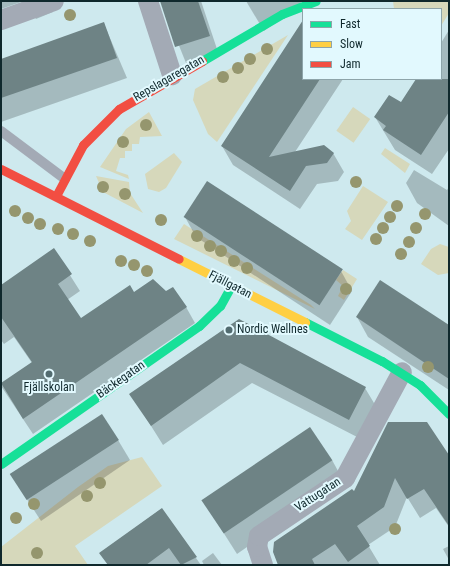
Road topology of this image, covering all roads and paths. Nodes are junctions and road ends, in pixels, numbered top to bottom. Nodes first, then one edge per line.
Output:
1 (54, 1) edge
2 (148, 1) edge
3 (313, 1) edge
4 (1, 20) edge
5 (172, 75) junction
6 (1, 131) edge
7 (1, 169) edge
8 (65, 178) junction
9 (56, 196) junction
10 (231, 286) junction
11 (402, 372) junction
12 (449, 414) edge
13 (1, 464) edge
14 (263, 565) edge

1 - 4 street
2 - 5 street
3 - 5 street, Repslagaregatan
5 - 8 street, Repslagaregatan
6 - 8 lane
7 - 9 street, Fjällgatan
8 - 9 street, Repslagaregatan
9 - 10 street, Fjällgatan
10 - 11 street, Fjällgatan
10 - 13 street, Bäckegatan
11 - 12 street, Fjällgatan
11 - 14 street, Vattugatan

